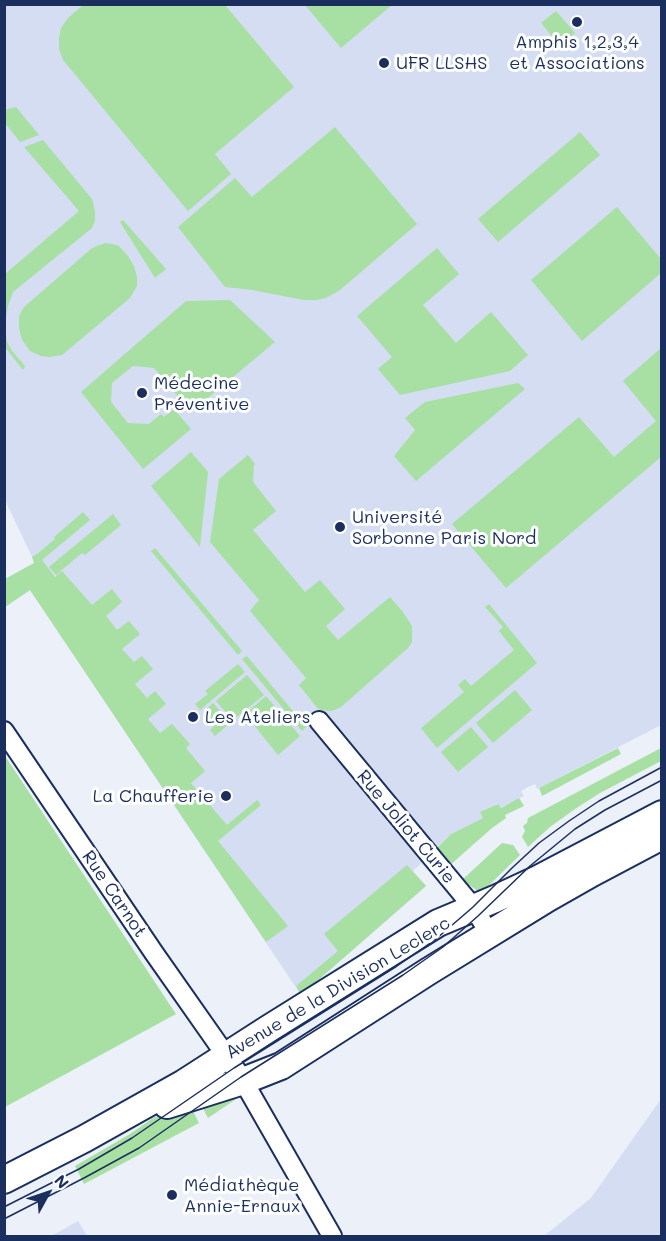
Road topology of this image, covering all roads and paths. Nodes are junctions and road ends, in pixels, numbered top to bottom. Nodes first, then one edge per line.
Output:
1 (319, 721) dead end
2 (4, 731) edge
3 (662, 814) edge
4 (662, 836) edge
5 (473, 909) junction
6 (490, 934) junction
7 (226, 1056) junction
8 (243, 1081) junction
9 (84, 1139) junction
10 (4, 1180) edge
11 (332, 1236) edge

1 - 5 street, Rue Joliot Curie
2 - 7 street, Rue Carnot
3 - 5 street, Avenue de la Division Leclerc
4 - 6 street, Avenue de la Division Leclerc
5 - 6 street, Rue Joliot Curie
5 - 7 street, Avenue de la Division Leclerc
6 - 8 street, Avenue de la Division Leclerc
7 - 8 street, Rue Carnot
7 - 9 street, Avenue de la Division Leclerc
8 - 9 street, Avenue de la Division Leclerc
8 - 11 street, Rue Carnot
9 - 10 street, Avenue de la Division Leclerc

